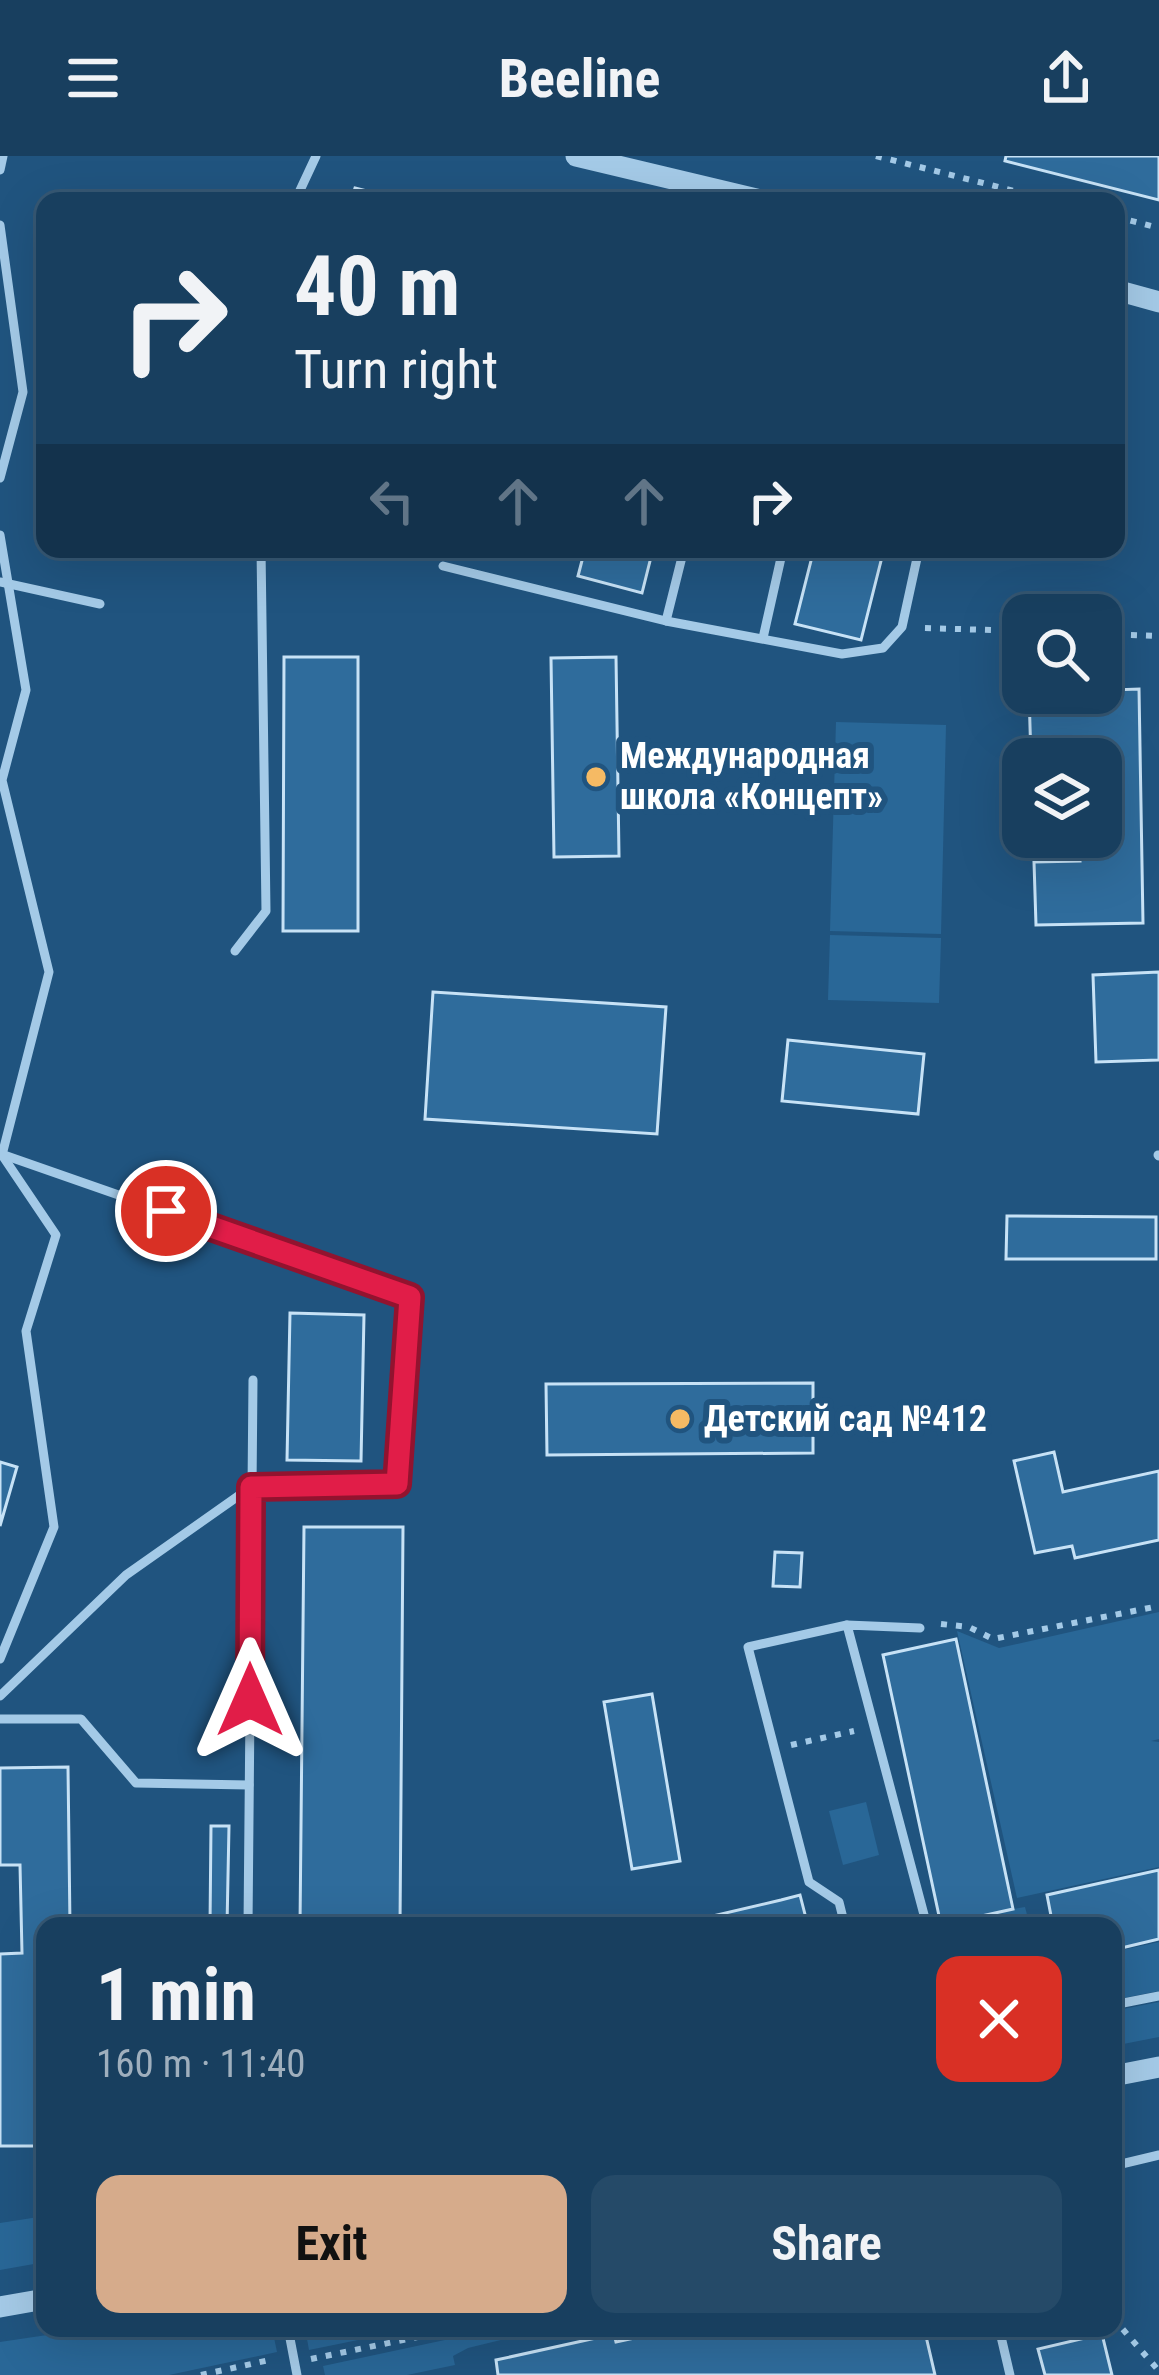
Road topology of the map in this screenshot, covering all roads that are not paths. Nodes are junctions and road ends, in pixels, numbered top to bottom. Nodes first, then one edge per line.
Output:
1 (3, 156) edge
2 (316, 156) edge
3 (576, 156) edge
4 (0, 170) edge
5 (300, 192) edge
6 (727, 192) edge
7 (0, 225) edge
8 (1125, 293) edge
9 (1159, 302) edge
10 (0, 478) edge
11 (0, 535) edge
12 (261, 558) edge
13 (682, 558) edge
14 (781, 558) edge
15 (917, 558) edge
16 (443, 566) dead end
17 (3, 583) edge
18 (100, 604) dead end
19 (666, 621) junction
20 (763, 638) junction
21 (235, 951) dead end
22 (1, 1155) edge
23 (253, 1380) dead end
24 (251, 1487) junction
25 (847, 1625) junction
26 (920, 1628) road end
27 (0, 1659) edge
28 (0, 1696) edge
29 (0, 1719) edge
30 (249, 1785) junction
31 (248, 1917) edge
32 (842, 1917) edge
33 (925, 1917) edge
34 (1159, 1996) edge
35 (1122, 2003) edge
36 (1159, 2067) edge
37 (1122, 2074) edge
38 (1159, 2156) edge
39 (1122, 2164) edge
40 (36, 2301) edge
41 (0, 2307) edge
42 (290, 2337) edge
43 (1001, 2337) edge
44 (297, 2375) edge
45 (1010, 2375) edge

1 - 4 lane
2 - 5 lane
3 - 6 street
7 - 10 lane
8 - 9 street
11 - 17 lane
12 - 21 lane
13 - 19 lane
14 - 20 lane
15 - 20 lane
16 - 19 lane
17 - 18 lane
17 - 22 lane
19 - 20 lane
22 - 24 lane
22 - 27 lane
23 - 24 lane
24 - 28 lane
24 - 30 lane
25 - 26 lane
25 - 32 lane
25 - 33 lane
29 - 30 lane
30 - 31 lane
34 - 35 lane
36 - 37 street
38 - 39 lane
40 - 41 street
42 - 44 lane
43 - 45 lane

